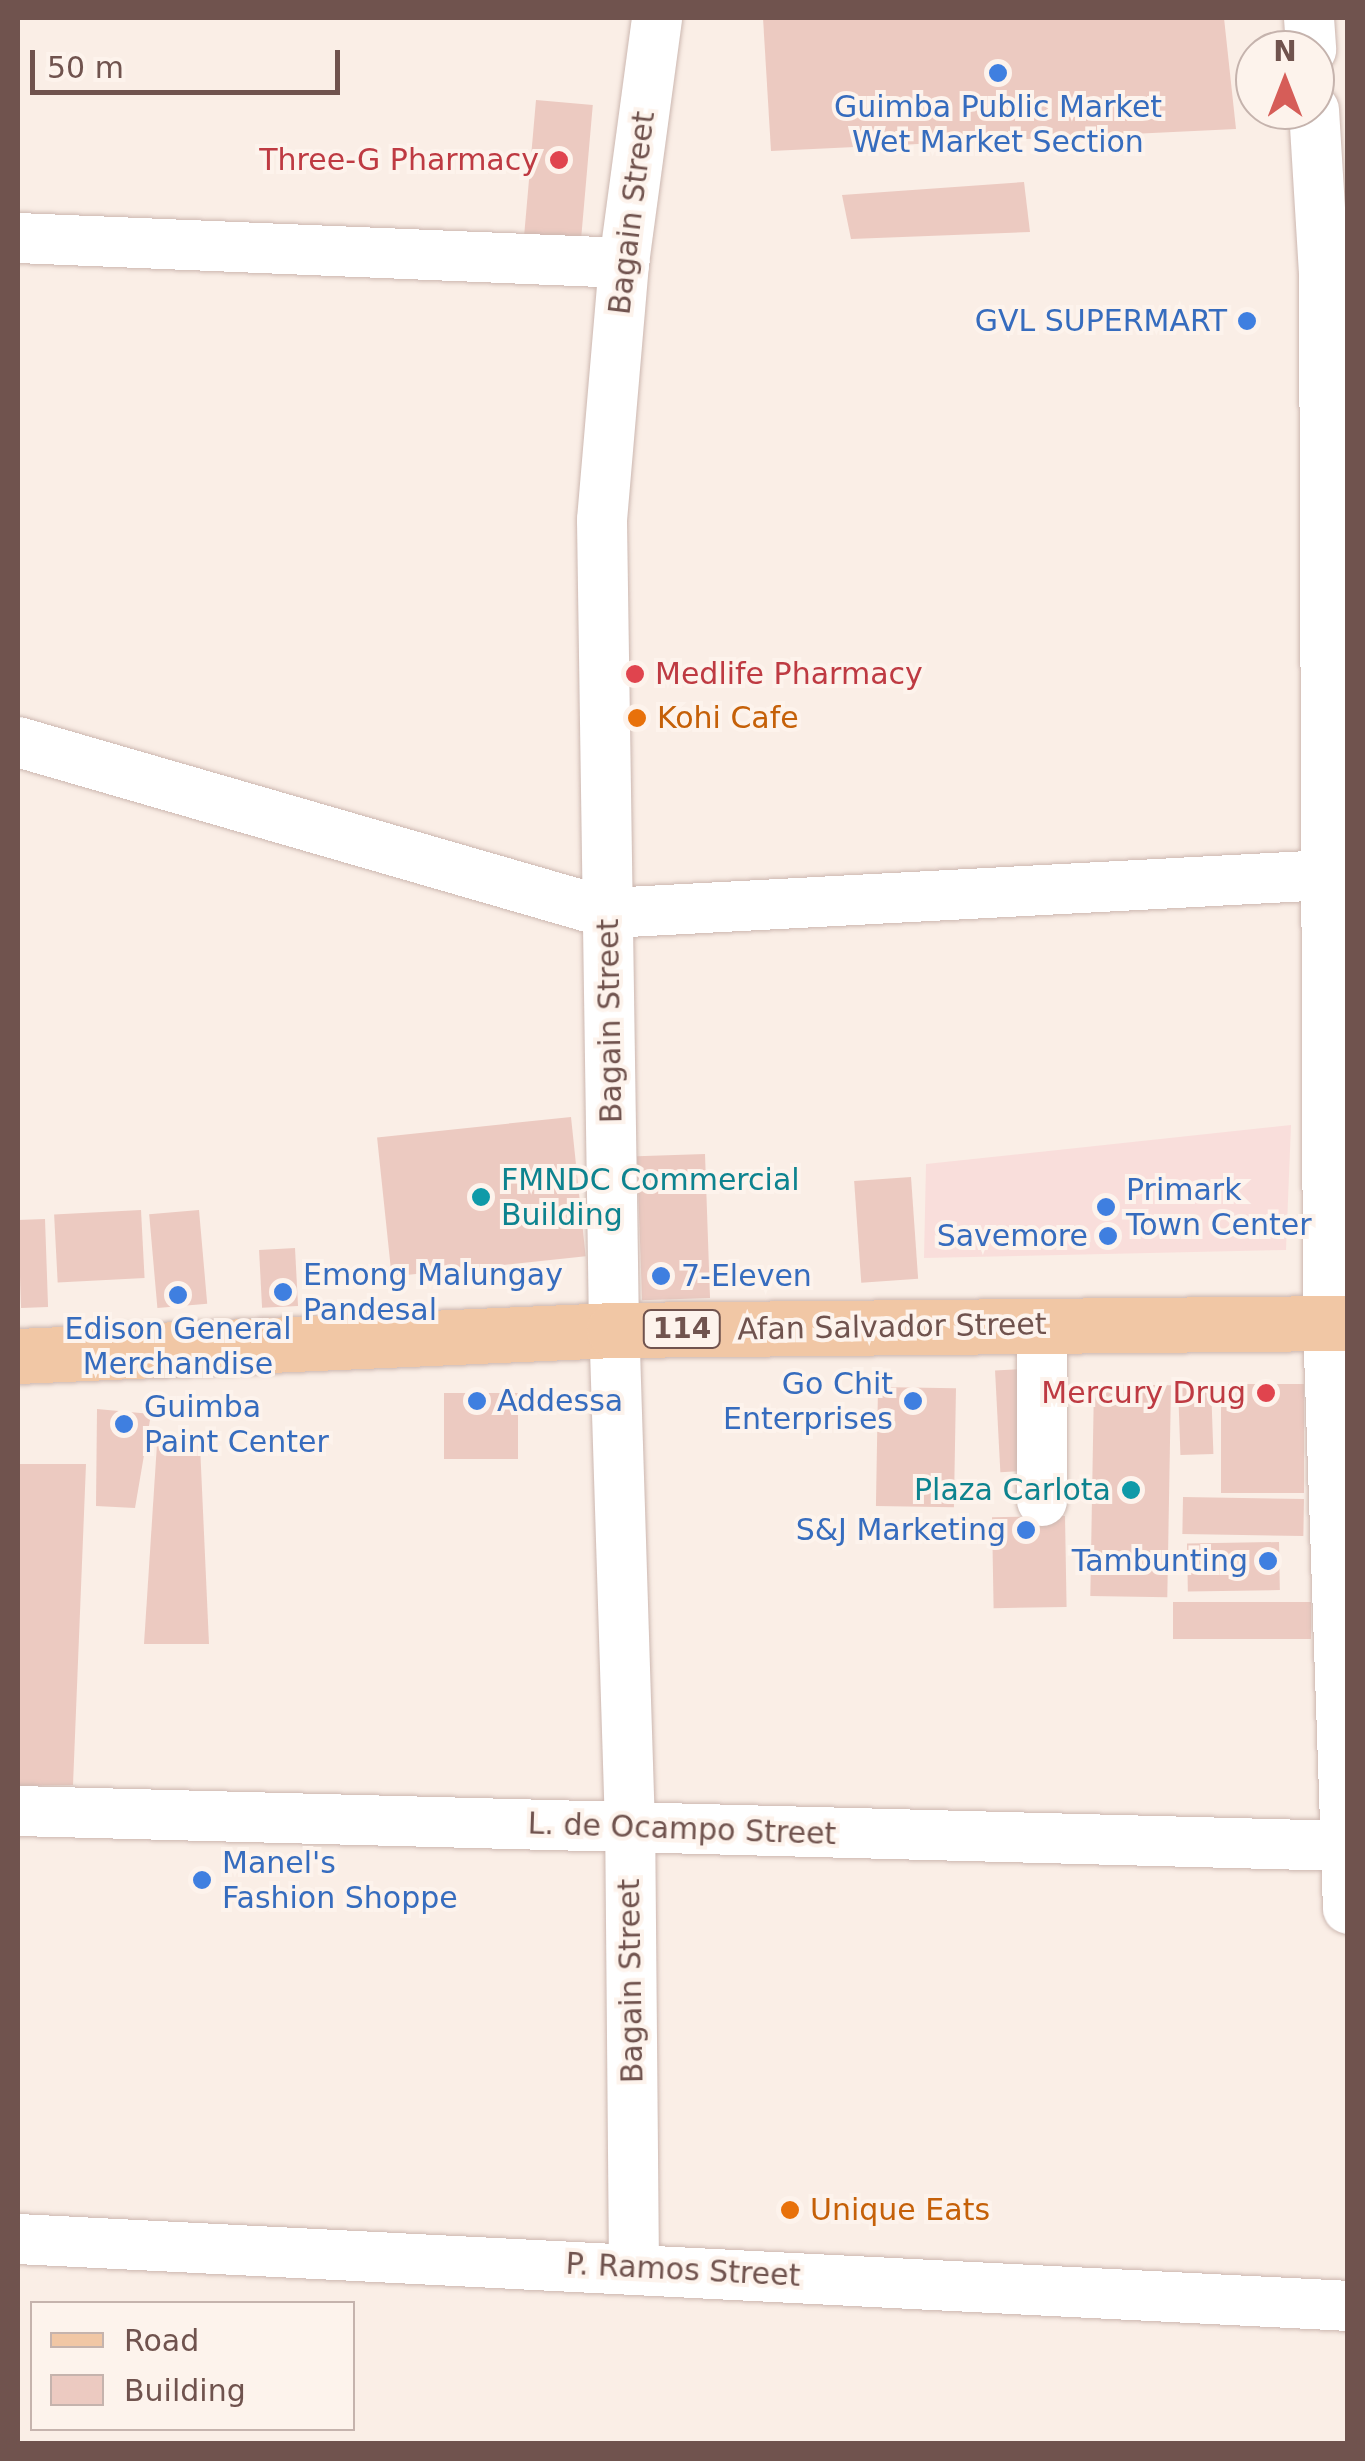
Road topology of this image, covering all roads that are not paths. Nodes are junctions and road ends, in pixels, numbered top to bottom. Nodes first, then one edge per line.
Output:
1 (657, 18) edge
2 (1317, 130) edge
3 (18, 238) edge
4 (624, 264) junction
5 (1336, 273) edge
6 (18, 742) edge
7 (1327, 875) junction
8 (609, 913) junction
9 (1338, 1323) edge
10 (1042, 1326) junction
11 (614, 1330) junction
12 (18, 1356) edge
13 (1042, 1501) dead end
14 (18, 1811) edge
15 (630, 1827) junction
16 (1346, 1846) edge
17 (1348, 1910) edge
18 (18, 2239) edge
19 (634, 2268) junction
20 (1348, 2306) edge

1 - 4 street, Bagain Street
2 - 5 street
3 - 4 street
4 - 8 street, Bagain Street
5 - 7 street
6 - 8 street
7 - 8 street
7 - 9 street
8 - 11 street, Bagain Street
9 - 10 main road, Afan Salvador Street / 114
9 - 16 street
10 - 11 main road, Afan Salvador Street / 114
10 - 13 street
11 - 12 main road, Afan Salvador Street / 114
11 - 15 street, Bagain Street
14 - 15 street, L. de Ocampo Street
15 - 16 street, L. de Ocampo Street
15 - 19 street, Bagain Street
16 - 17 street
18 - 19 street, P. Ramos Street
19 - 20 street, P. Ramos Street

